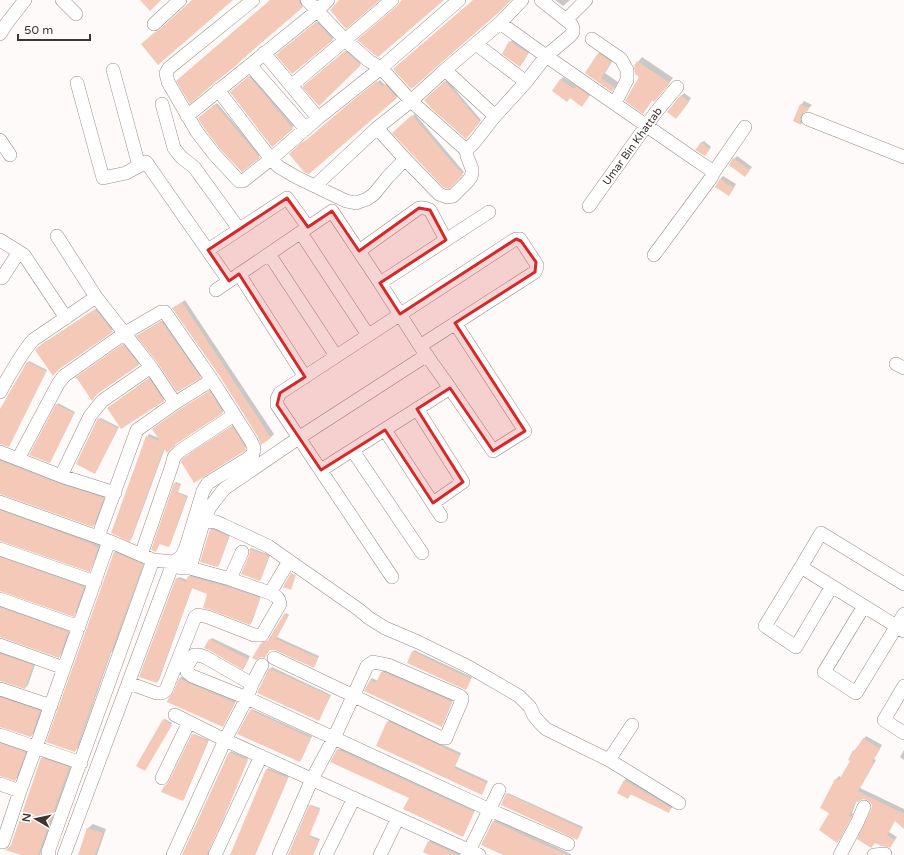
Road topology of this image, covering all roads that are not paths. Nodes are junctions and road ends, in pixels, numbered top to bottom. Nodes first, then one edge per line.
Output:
1 (25, 0) edge
2 (62, 0) edge
3 (253, 0) edge
4 (307, 0) edge
5 (328, 0) edge
6 (392, 0) edge
7 (460, 0) edge
8 (522, 0) edge
9 (541, 0) edge
10 (586, 0) edge
11 (178, 1) edge
12 (317, 11) junction
13 (76, 14) dead end
14 (566, 20) junction
15 (500, 23) junction
16 (154, 24) dead end
17 (0, 34) edge
18 (592, 39) dead end
19 (345, 40) junction
20 (476, 44) junction
21 (264, 53) junction
22 (546, 56) junction
23 (250, 65) junction
24 (381, 68) junction
25 (113, 70) dead end
26 (445, 70) junction
27 (526, 82) junction
28 (77, 83) dead end
29 (291, 86) junction
30 (677, 86) dead end
31 (218, 90) junction
32 (411, 101) junction
33 (615, 103) junction
34 (162, 104) dead end
35 (187, 116) junction
36 (495, 116) junction
37 (318, 118) junction
38 (808, 119) dead end
39 (647, 126) junction
40 (745, 127) dead end
41 (377, 128) junction
42 (306, 129) junction
43 (0, 140) edge
44 (466, 150) junction
45 (10, 155) dead end
46 (904, 157) edge
47 (271, 159) junction
48 (405, 159) junction
49 (139, 166) junction
50 (714, 172) junction
51 (315, 186) junction
52 (589, 206) dead end
53 (489, 212) dead end
54 (239, 229) junction
55 (304, 230) junction
56 (57, 236) dead end
57 (0, 240) edge
58 (446, 240) junction
59 (208, 250) junction
60 (359, 251) junction
61 (19, 252) junction
62 (270, 254) junction
63 (654, 255) dead end
64 (234, 278) junction
65 (1, 279) edge
66 (380, 283) junction
67 (216, 290) dead end
68 (96, 297) junction
69 (400, 314) junction
70 (66, 318) junction
71 (455, 323) junction
72 (125, 333) junction
73 (368, 335) junction
74 (423, 351) junction
75 (336, 356) junction
76 (151, 367) junction
77 (305, 376) junction
78 (212, 380) junction
79 (450, 388) junction
80 (0, 392) edge
81 (175, 403) junction
82 (417, 409) junction
83 (234, 415) junction
84 (385, 430) junction
85 (300, 437) junction
86 (353, 450) junction
87 (0, 452) edge
88 (18, 459) junction
89 (322, 470) junction
90 (61, 476) junction
91 (115, 493) junction
92 (0, 502) edge
93 (433, 503) junction
94 (441, 516) dead end
95 (204, 520) junction
96 (104, 539) junction
97 (0, 549) edge
98 (242, 552) dead end
99 (422, 553) dead end
100 (147, 557) junction
101 (289, 561) junction
102 (173, 564) junction
103 (801, 567) junction
104 (190, 568) junction
105 (392, 577) dead end
106 (230, 579) junction
107 (95, 582) junction
108 (904, 584) edge
109 (832, 586) junction
110 (270, 593) junction
111 (0, 599) edge
112 (864, 606) junction
113 (904, 614) edge
114 (79, 627) junction
115 (900, 628) edge
116 (0, 645) edge
117 (274, 658) dead end
118 (262, 665) dead end
119 (64, 668) junction
120 (129, 683) junction
121 (252, 684) junction
122 (904, 686) edge
123 (0, 689) edge
124 (353, 697) junction
125 (247, 698) junction
126 (51, 706) junction
127 (175, 715) dead end
128 (189, 722) junction
129 (632, 725) dead end
130 (904, 733) edge
131 (0, 735) edge
132 (334, 738) junction
133 (226, 740) junction
134 (36, 747) junction
135 (261, 756) junction
136 (609, 760) junction
137 (81, 763) junction
138 (162, 778) dead end
139 (312, 779) junction
140 (0, 784) edge
141 (499, 790) dead end
142 (20, 791) junction
143 (354, 798) junction
144 (679, 803) dead end
145 (864, 807) dead end
146 (490, 810) junction
147 (5, 817) edge
148 (398, 818) junction
149 (2, 842) dead end
150 (568, 844) dead end
151 (472, 854) edge
152 (49, 855) edge
153 (64, 855) edge
154 (173, 855) edge
155 (215, 855) edge
156 (279, 855) edge
157 (326, 855) edge
158 (380, 855) edge
159 (840, 855) edge

1 - 17 street
2 - 13 street
3 - 35 street
4 - 12 street
5 - 12 street
6 - 19 street
7 - 24 street
8 - 15 street
9 - 14 street
10 - 14 street
11 - 16 street
12 - 19 street
12 - 21 street
14 - 22 street
15 - 20 street
15 - 22 street
18 - 33 street
19 - 24 street
19 - 29 street
20 - 26 street
20 - 27 street
21 - 23 street
21 - 29 street
22 - 27 street
22 - 33 street
23 - 31 street
23 - 42 street
24 - 32 street
24 - 37 street
25 - 49 street
26 - 32 street
26 - 36 street
27 - 36 street
28 - 49 street
29 - 37 street
30 - 39 street, Umar Bin Khattab
31 - 35 street
31 - 47 street
32 - 41 street
32 - 44 street
33 - 39 street
34 - 54 street
35 - 47 street
36 - 44 street
37 - 42 street
38 - 46 street
39 - 50 street
39 - 52 street, Umar Bin Khattab
40 - 50 street
41 - 48 street
41 - 51 street
42 - 47 street
43 - 45 street
44 - 48 street
47 - 51 street
48 - 51 street
49 - 59 street
50 - 63 street
53 - 58 street
54 - 55 street
54 - 59 street
55 - 60 street
55 - 62 street
55 - 73 street
56 - 68 street
57 - 61 street
58 - 60 street
58 - 66 street
59 - 64 street
60 - 66 street
61 - 65 street
61 - 70 street
62 - 64 street
62 - 75 street
64 - 67 street
64 - 77 street
66 - 69 street
68 - 70 street
68 - 72 street
69 - 71 street
69 - 73 street
69 - 74 street
70 - 80 street
71 - 74 street
71 - 79 street
72 - 76 street
72 - 78 street
72 - 88 street
73 - 75 street
74 - 79 street
74 - 85 street
75 - 77 street
76 - 81 street
76 - 90 street
77 - 85 street
78 - 81 street
78 - 83 street
79 - 82 street
81 - 91 street
82 - 84 street
82 - 93 street
83 - 100 street
83 - 102 street
84 - 86 street
84 - 93 street
85 - 89 street
85 - 95 street
86 - 89 street
86 - 99 street
87 - 88 street
88 - 90 street
89 - 105 street
90 - 91 street
91 - 96 street
92 - 96 street
93 - 94 street
95 - 101 street
95 - 104 street
96 - 100 street
96 - 107 street
97 - 107 street
98 - 106 street
100 - 102 street
100 - 137 street
101 - 110 street
101 - 136 street
102 - 104 street
102 - 120 street
103 - 108 street
103 - 109 street
103 - 109 street
104 - 106 street
106 - 110 street
107 - 114 street
109 - 112 street
110 - 120 street
111 - 114 street
112 - 115 street
112 - 115 street
113 - 115 street
114 - 119 street
116 - 119 street
117 - 124 street
118 - 121 street
119 - 126 street
120 - 153 street
121 - 125 street
121 - 125 street
122 - 130 street
123 - 126 street
124 - 124 street
124 - 132 street
125 - 132 street
125 - 133 street
126 - 134 street
127 - 128 street
128 - 133 street
128 - 138 street
129 - 136 street
131 - 134 street
132 - 139 street
132 - 146 street
133 - 135 street
133 - 154 street
134 - 137 street
134 - 142 street
135 - 139 street
135 - 155 street
136 - 144 street
137 - 152 street
139 - 143 street
139 - 156 street
140 - 142 street
141 - 146 street
142 - 147 street
143 - 148 street
143 - 157 street
145 - 159 street
146 - 150 street
146 - 151 street
147 - 149 street
148 - 151 street
148 - 158 street

